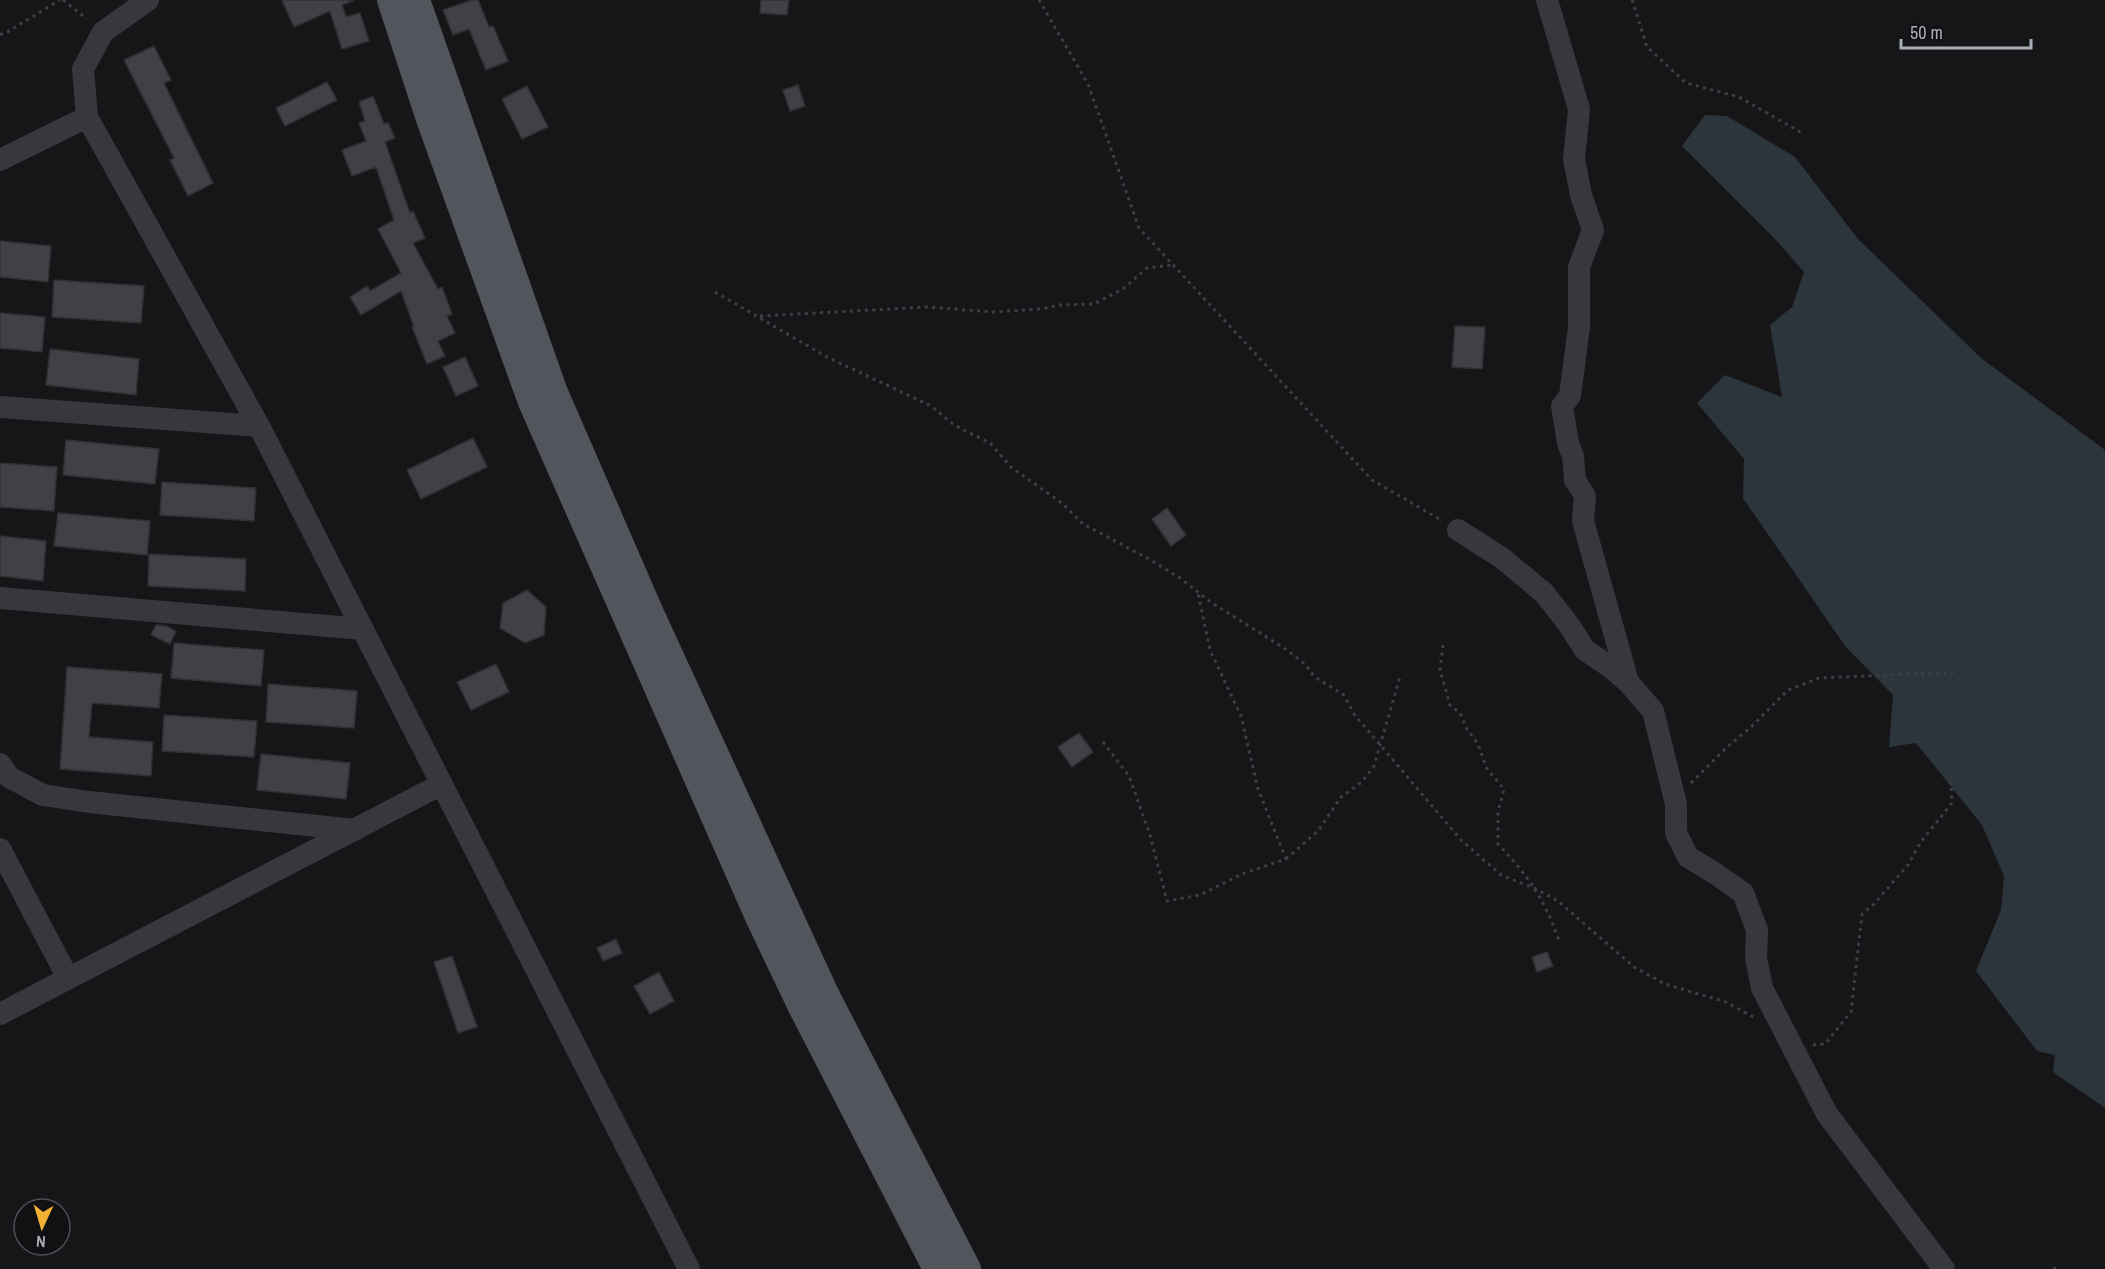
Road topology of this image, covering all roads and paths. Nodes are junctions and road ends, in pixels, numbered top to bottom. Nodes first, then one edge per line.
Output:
1 (61, 0) edge
2 (148, 0) edge
3 (391, 0) edge
4 (416, 0) edge
5 (1039, 0) edge
6 (1546, 0) edge
7 (1632, 0) edge
8 (103, 32) junction
9 (0, 34) edge
10 (87, 117) junction
11 (1802, 133) dead end
12 (0, 160) edge
13 (1172, 265) junction
14 (715, 292) dead end
15 (758, 316) junction
16 (0, 407) edge
17 (259, 426) junction
18 (1458, 530) joint
19 (1197, 592) junction
20 (0, 598) edge
21 (639, 615) junction
22 (363, 629) junction
23 (1443, 645) dead end
24 (1959, 672) dead end
25 (1400, 677) dead end
26 (1628, 682) junction
27 (1103, 742) dead end
28 (1380, 746) junction
29 (0, 764) edge
30 (1951, 782) dead end
31 (441, 785) junction
32 (1676, 804) junction
33 (355, 830) junction
34 (0, 849) edge
35 (1286, 859) junction
36 (1536, 889) junction
37 (1559, 941) dead end
38 (68, 978) junction
39 (0, 1014) edge
40 (1756, 1019) dead end
41 (1786, 1036) junction
42 (957, 1268) edge
43 (689, 1269) edge
44 (1944, 1269) edge

1 - 8 path
1 - 9 path
2 - 8 street
3 - 21 main road
4 - 21 main road
5 - 13 path
6 - 26 street
7 - 11 path
8 - 10 street
10 - 12 street
10 - 17 street
13 - 15 path
13 - 18 path
14 - 15 path
15 - 19 path
16 - 17 street
17 - 22 street
18 - 26 street
19 - 28 path
19 - 35 path
20 - 22 street
21 - 42 main road
22 - 31 street
23 - 36 path
24 - 32 path
25 - 28 path
26 - 32 street
27 - 35 path
28 - 35 path
28 - 36 path
29 - 33 street
30 - 41 path
31 - 33 street
31 - 43 street
32 - 41 street
33 - 38 street
34 - 38 street
36 - 37 path
36 - 40 path
38 - 39 street
41 - 44 street

